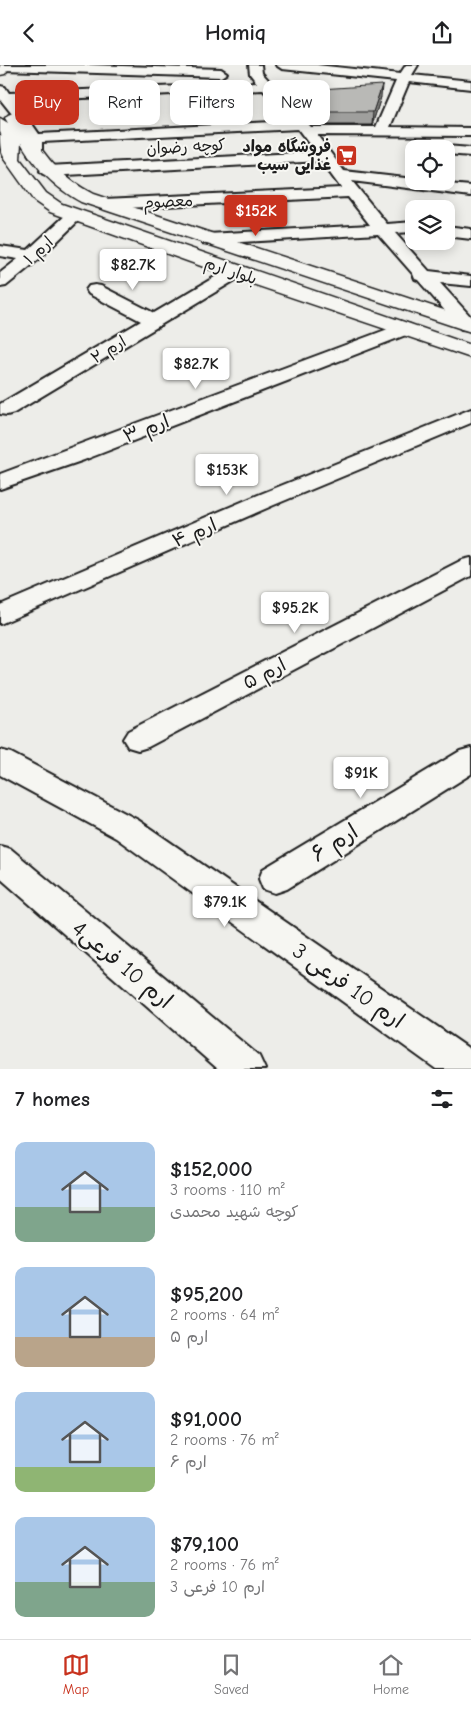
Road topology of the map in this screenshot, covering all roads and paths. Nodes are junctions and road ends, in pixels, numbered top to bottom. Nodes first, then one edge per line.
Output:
1 (3, 65) edge
2 (282, 65) edge
3 (412, 65) edge
4 (82, 66) edge
5 (0, 71) edge
6 (252, 75) edge
7 (404, 78) junction
8 (471, 85) edge
9 (160, 87) edge
10 (89, 93) edge
11 (1, 94) edge
12 (0, 123) edge
13 (117, 125) edge
14 (306, 130) junction
15 (382, 130) junction
16 (471, 132) edge
17 (119, 133) junction
18 (0, 139) edge
19 (35, 146) junction
20 (405, 146) edge
21 (455, 151) edge
22 (471, 152) edge
23 (327, 156) junction
24 (12, 159) junction
25 (48, 171) junction
26 (340, 175) junction
27 (471, 191) edge
28 (352, 192) junction
29 (104, 204) junction
30 (74, 216) junction
31 (405, 227) edge
32 (382, 228) junction
33 (455, 232) edge
34 (471, 234) edge
35 (208, 239) junction
36 (0, 251) edge
37 (32, 255) junction
38 (236, 272) junction
39 (421, 275) junction
40 (471, 281) edge
41 (0, 282) edge
42 (95, 290) dead end
43 (156, 321) junction
44 (469, 325) edge
45 (404, 329) junction
46 (471, 352) edge
47 (7, 409) dead end
48 (471, 415) edge
49 (0, 482) edge
50 (471, 566) edge
51 (0, 615) edge
52 (138, 739) dead end
53 (0, 761) edge
54 (468, 763) edge
55 (0, 859) edge
56 (275, 879) dead end
57 (246, 1069) edge
58 (467, 1069) edge

1 - 4 street
1 - 5 main road
2 - 7 street
3 - 7 street
4 - 6 street
6 - 9 street
6 - 14 street
7 - 8 street
7 - 15 street
10 - 11 street
11 - 19 main road, بلوار ارم
12 - 24 main road
13 - 17 street
14 - 15 street
14 - 17 street
14 - 20 street
14 - 23 street
15 - 16 street
17 - 19 street
18 - 24 street
19 - 25 main road, بلوار ارم
21 - 22 street
23 - 25 street, کوچه رضوان
23 - 26 street
24 - 30 main road, بلوار ارم
25 - 29 main road, بلوار ارم
26 - 27 street
26 - 28 street
28 - 29 street, معصوم
28 - 32 street
29 - 35 main road, بلوار ارم
30 - 37 street, ارم ۱
30 - 38 main road, بلوار ارم
31 - 32 street
32 - 35 street
32 - 39 street
33 - 34 street
35 - 44 main road, بلوار ارم
36 - 37 street
37 - 41 street, ارم ۱
38 - 43 street, ارم ۲
38 - 45 main road, بلوار ارم
39 - 40 street
39 - 44 street
42 - 43 street
43 - 47 street, ارم ۲
45 - 46 main road, بلوار ارم
45 - 49 street, ارم ۳
48 - 51 street, ارم ۴
50 - 52 street, ارم ۵
53 - 58 street, ارم 10 فرعی 3
54 - 56 street, ارم ۶
55 - 57 street, ارم 10 فرعی4

